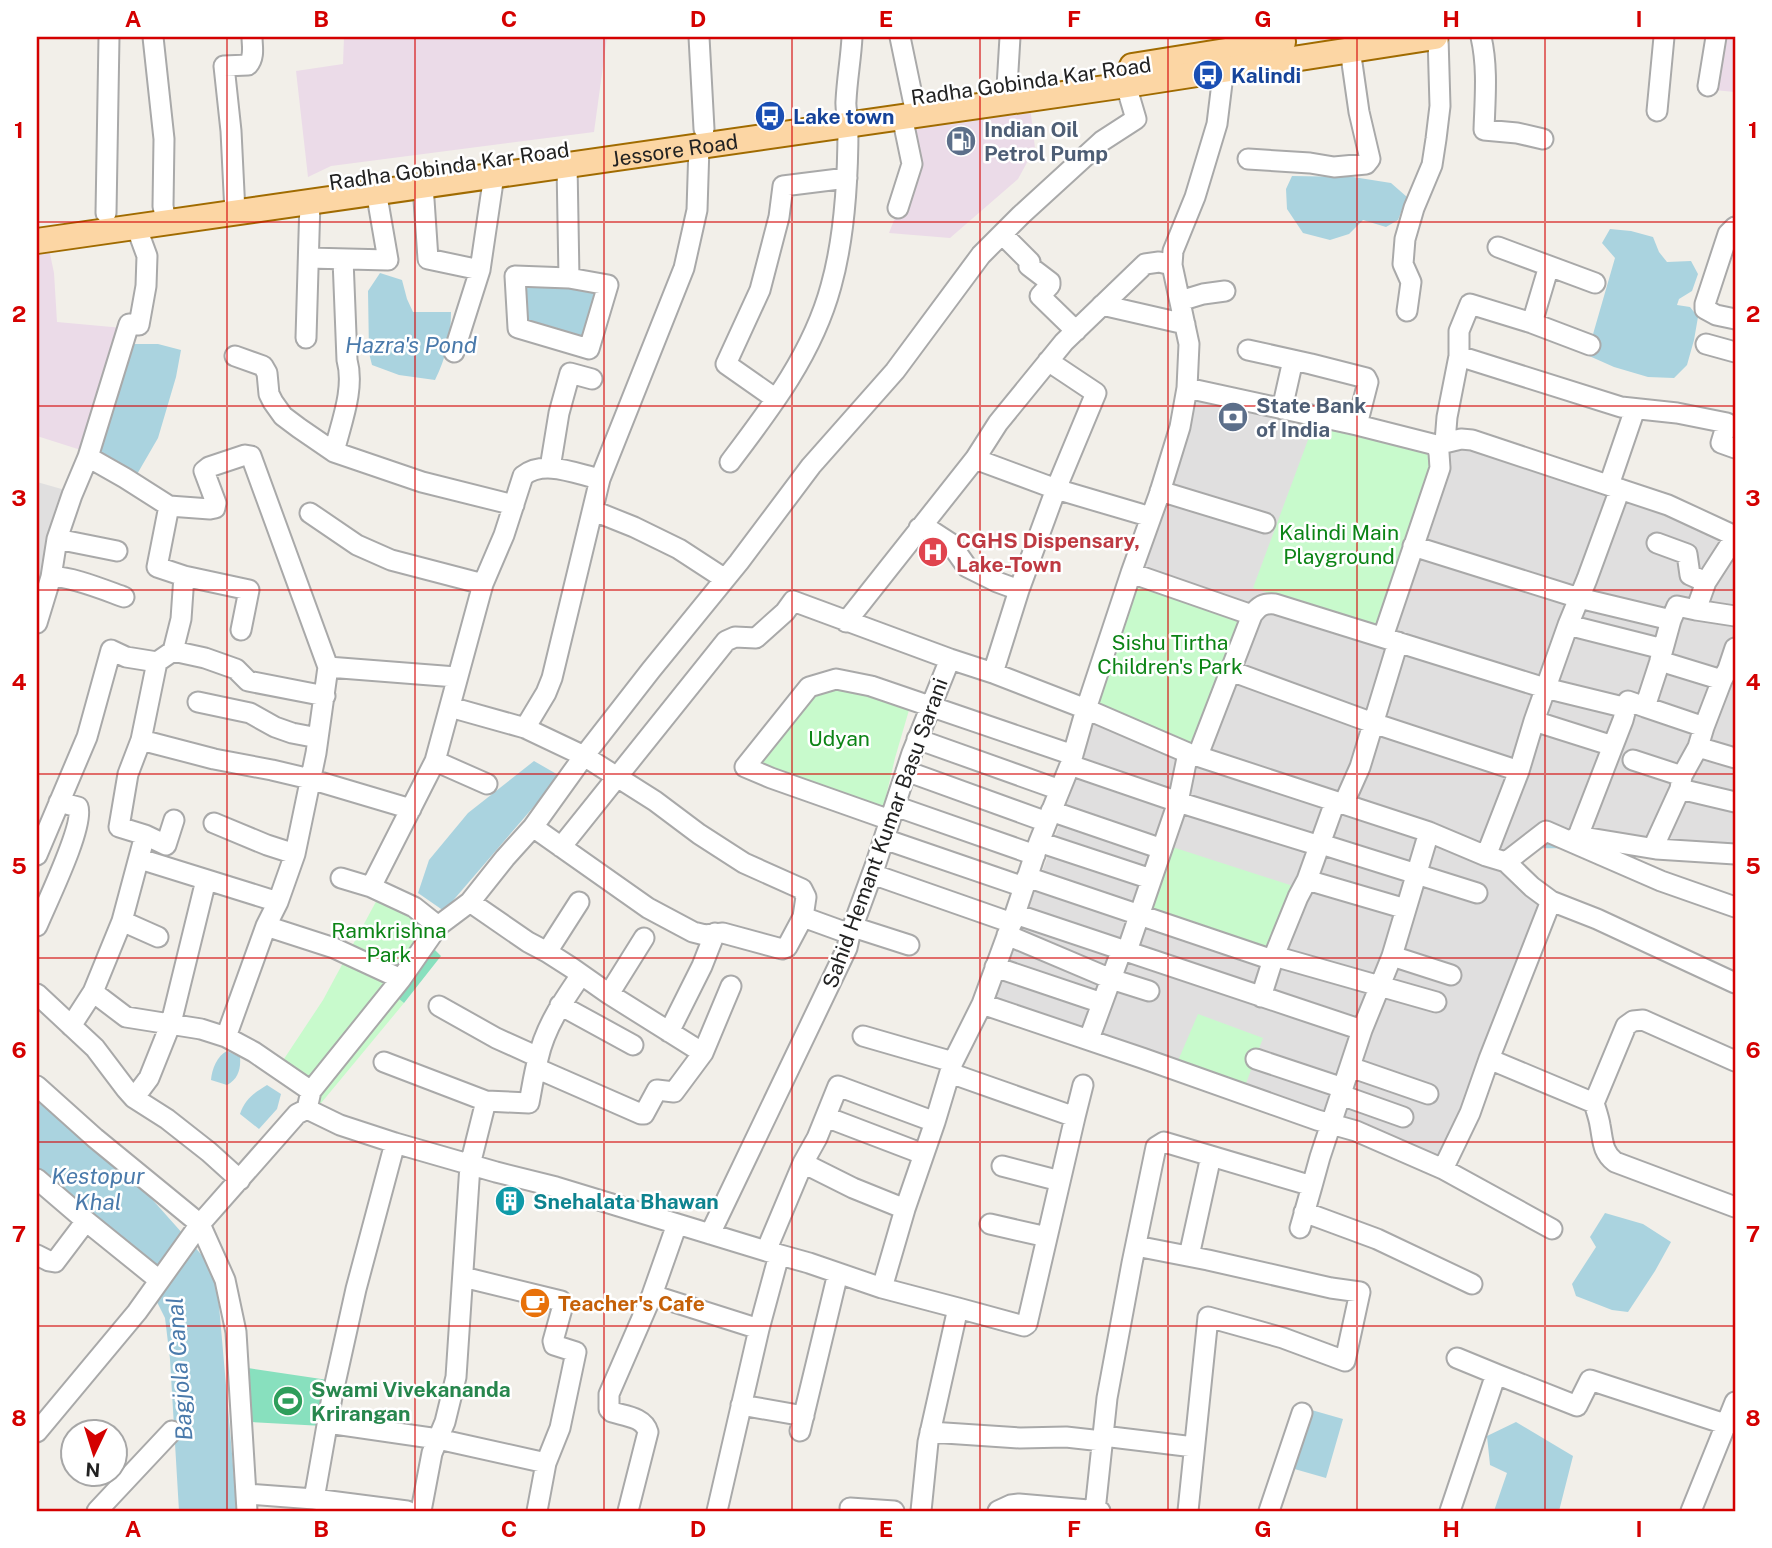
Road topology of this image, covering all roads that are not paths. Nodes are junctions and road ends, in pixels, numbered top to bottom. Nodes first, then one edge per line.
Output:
1 (109, 37) edge
2 (153, 37) edge
3 (252, 37) edge
4 (699, 37) edge
5 (852, 37) edge
6 (900, 37) edge
7 (1010, 37) edge
8 (1318, 37) edge
9 (1437, 37) edge
10 (1481, 37) edge
11 (1664, 37) edge
12 (1716, 37) edge
13 (1350, 49) junction
14 (1224, 60) junction
15 (1126, 85) junction
16 (1708, 86) dead end
17 (1007, 94) junction
18 (910, 109) junction
19 (1657, 111) dead end
20 (847, 116) junction
21 (701, 137) junction
22 (1542, 139) dead end
23 (1248, 159) dead end
24 (568, 164) junction
25 (494, 175) junction
26 (847, 178) junction
27 (424, 185) junction
28 (372, 192) junction
29 (310, 201) junction
30 (234, 205) junction
31 (898, 208) dead end
32 (106, 213) junction
33 (164, 214) junction
34 (37, 224) edge
35 (136, 226) junction
36 (1735, 226) edge
37 (1002, 234) junction
38 (37, 241) edge
39 (1498, 247) dead end
40 (309, 258) junction
41 (343, 259) junction
42 (1172, 265) junction
43 (1549, 266) junction
44 (480, 270) junction
45 (569, 278) junction
46 (1595, 283) dead end
47 (1225, 291) dead end
48 (1180, 301) junction
49 (1102, 305) junction
50 (1407, 311) dead end
51 (1735, 319) edge
52 (1532, 323) junction
53 (1185, 324) junction
54 (1076, 331) junction
55 (306, 338) dead end
56 (1706, 344) dead end
57 (1590, 345) dead end
58 (1248, 350) dead end
59 (454, 352) dead end
60 (1735, 352) edge
61 (235, 356) dead end
62 (1459, 356) junction
63 (1293, 360) junction
64 (1048, 361) junction
65 (592, 379) dead end
66 (1187, 388) junction
67 (776, 399) junction
68 (1282, 409) junction
69 (1635, 409) junction
70 (1357, 425) junction
71 (1441, 444) junction
72 (1735, 448) edge
73 (334, 452) junction
74 (88, 457) junction
75 (975, 459) junction
76 (730, 462) dead end
77 (550, 468) junction
78 (600, 479) junction
79 (1615, 487) junction
80 (1056, 489) junction
81 (1160, 491) junction
82 (513, 505) junction
83 (169, 506) junction
84 (594, 510) junction
85 (310, 513) dead end
86 (1151, 517) junction
87 (1265, 523) dead end
88 (919, 528) junction
89 (1735, 536) edge
90 (57, 539) junction
91 (1657, 543) dead end
92 (1413, 546) junction
93 (117, 551) dead end
94 (1131, 573) junction
95 (184, 576) junction
96 (51, 577) junction
97 (725, 579) junction
98 (1706, 582) junction
99 (483, 584) junction
100 (1019, 590) junction
101 (124, 597) dead end
102 (1579, 598) junction
103 (1696, 610) junction
104 (1252, 615) junction
105 (1735, 616) edge
106 (1671, 620) junction
107 (846, 622) junction
108 (37, 623) edge
109 (1567, 625) junction
110 (241, 630) dead end
111 (1391, 640) junction
112 (1735, 648) edge
113 (1661, 655) junction
114 (165, 656) junction
115 (950, 659) junction
116 (328, 667) junction
117 (1231, 671) junction
118 (993, 673) junction
119 (456, 677) junction
120 (1722, 680) junction
121 (1545, 688) junction
122 (325, 696) junction
123 (198, 702) dead end
124 (931, 706) junction
125 (450, 707) junction
126 (1636, 707) junction
127 (1086, 709) junction
128 (1534, 721) junction
129 (1373, 723) junction
130 (1704, 727) junction
131 (525, 728) junction
132 (318, 738) junction
133 (917, 739) junction
134 (141, 740) junction
135 (1613, 746) junction
136 (1698, 747) junction
137 (1193, 754) junction
138 (584, 756) junction
139 (1735, 758) edge
140 (1072, 760) junction
141 (1633, 760) dead end
142 (435, 761) junction
143 (906, 771) junction
144 (1519, 771) junction
145 (617, 776) junction
146 (310, 779) junction
147 (1681, 783) junction
148 (487, 784) dead end
149 (1060, 790) junction
150 (59, 802) junction
151 (1178, 802) junction
152 (1339, 802) junction
153 (1735, 802) edge
154 (411, 809) junction
155 (892, 813) junction
156 (1049, 817) junction
157 (174, 820) dead end
158 (214, 823) dead end
159 (533, 827) junction
160 (1546, 831) junction
161 (1429, 832) junction
162 (145, 835) junction
163 (1575, 837) junction
164 (884, 839) junction
165 (1321, 845) junction
166 (561, 847) junction
167 (1037, 848) junction
168 (1653, 848) junction
169 (1162, 849) junction
170 (296, 854) junction
171 (1735, 854) edge
172 (37, 855) edge
173 (1486, 856) junction
174 (140, 859) junction
175 (1506, 862) junction
176 (872, 874) junction
177 (1416, 874) junction
178 (341, 878) dead end
179 (1152, 879) junction
180 (206, 880) junction
181 (1307, 880) junction
182 (1025, 882) junction
183 (371, 887) junction
184 (1477, 893) dead end
185 (1551, 901) junction
186 (278, 902) junction
187 (470, 902) junction
188 (579, 902) dead end
189 (1735, 907) edge
190 (1406, 909) junction
191 (1139, 915) junction
192 (803, 917) junction
193 (122, 921) junction
194 (1011, 924) junction
195 (37, 926) edge
196 (265, 926) junction
197 (438, 926) junction
198 (851, 930) junction
199 (715, 933) junction
200 (158, 937) dead end
201 (644, 938) dead end
202 (909, 946) dead end
203 (1125, 950) junction
204 (547, 951) junction
205 (1392, 956) junction
206 (1273, 958) junction
207 (995, 967) junction
208 (581, 975) junction
209 (1451, 975) dead end
210 (401, 979) junction
211 (1111, 979) junction
212 (1735, 983) edge
213 (731, 986) dead end
214 (1381, 987) junction
215 (1149, 991) dead end
216 (93, 992) junction
217 (37, 994) edge
218 (609, 994) junction
219 (1261, 996) junction
220 (1436, 1002) dead end
221 (1102, 1003) junction
222 (982, 1004) junction
223 (560, 1005) junction
224 (439, 1006) dead end
225 (171, 1023) junction
226 (71, 1026) junction
227 (1362, 1030) junction
228 (669, 1032) junction
229 (863, 1036) dead end
230 (226, 1037) junction
231 (1088, 1039) junction
232 (633, 1045) dead end
233 (703, 1053) junction
234 (1256, 1059) dead end
235 (1489, 1059) junction
236 (1735, 1061) edge
237 (384, 1062) dead end
238 (537, 1062) junction
239 (1350, 1067) junction
240 (952, 1068) junction
241 (1083, 1085) dead end
242 (37, 1086) edge
243 (1342, 1091) junction
244 (1428, 1094) dead end
245 (134, 1098) junction
246 (309, 1100) junction
247 (486, 1101) junction
248 (1594, 1102) junction
249 (1403, 1116) dead end
250 (826, 1117) junction
251 (1075, 1117) junction
252 (935, 1122) junction
253 (1331, 1124) junction
254 (395, 1143) junction
255 (923, 1154) junction
256 (1211, 1156) junction
257 (803, 1163) junction
258 (470, 1165) junction
259 (1002, 1166) dead end
260 (1443, 1169) junction
261 (37, 1179) edge
262 (240, 1180) junction
263 (1060, 1181) junction
264 (1312, 1186) junction
265 (1735, 1207) edge
266 (905, 1209) junction
267 (86, 1221) junction
268 (200, 1224) junction
269 (677, 1224) junction
270 (990, 1224) dead end
271 (1552, 1229) dead end
272 (710, 1234) junction
273 (1048, 1237) junction
274 (1136, 1246) junction
275 (772, 1253) junction
276 (37, 1255) edge
277 (1189, 1256) junction
278 (838, 1273) junction
279 (463, 1277) junction
280 (159, 1280) junction
281 (1472, 1284) dead end
282 (882, 1288) junction
283 (652, 1295) junction
284 (958, 1308) junction
285 (760, 1329) junction
286 (1457, 1358) dead end
287 (1496, 1374) junction
288 (1735, 1402) edge
289 (741, 1405) junction
290 (1302, 1413) dead end
291 (328, 1423) junction
292 (1727, 1424) junction
293 (172, 1431) dead end
294 (37, 1432) edge
295 (930, 1432) junction
296 (438, 1439) junction
297 (1103, 1439) junction
298 (1194, 1447) junction
299 (546, 1463) junction
300 (314, 1499) junction
301 (246, 1502) edge
302 (850, 1508) dead end
303 (97, 1511) edge
304 (407, 1511) edge
305 (421, 1511) edge
306 (537, 1511) edge
307 (628, 1511) edge
308 (717, 1511) edge
309 (894, 1511) edge
310 (921, 1511) edge
311 (998, 1511) edge
312 (1095, 1511) edge
313 (1100, 1511) edge
314 (1188, 1511) edge
315 (1269, 1511) edge
316 (1450, 1511) edge
317 (1691, 1511) edge

1 - 32 street
2 - 33 street
3 - 30 street
4 - 21 street
5 - 20 street
6 - 18 street
7 - 17 street
8 - 14 main road, Radha Gobinda Kar Road
9 - 13 main road
9 - 50 street
10 - 22 street
11 - 19 street
12 - 16 street
13 - 14 main road
13 - 23 street
14 - 15 main road
14 - 17 main road, Radha Gobinda Kar Road
14 - 42 street
15 - 17 main road
15 - 37 street
17 - 18 main road
18 - 20 main road, Radha Gobinda Kar Road
18 - 31 street
20 - 21 main road, Radha Gobinda Kar Road
20 - 26 street
21 - 24 main road, Jessore Road
21 - 30 main road, Radha Gobinda Kar Road
21 - 78 street
24 - 25 main road, Jessore Road
24 - 45 street
25 - 27 main road, Jessore Road
25 - 44 street
26 - 67 street
26 - 67 street
27 - 28 main road, Jessore Road
27 - 44 street
28 - 29 main road, Jessore Road
28 - 41 street
29 - 30 main road, Jessore Road
29 - 40 street
30 - 33 main road, Radha Gobinda Kar Road
32 - 33 main road, Radha Gobinda Kar Road
32 - 34 main road, Radha Gobinda Kar Road
33 - 35 main road
35 - 38 main road
35 - 74 street
36 - 51 street
37 - 54 street
37 - 97 street
39 - 43 street
40 - 41 street
40 - 55 street
41 - 73 street
42 - 48 street
42 - 49 street
43 - 46 street
43 - 52 street
44 - 59 street
45 - 45 street
47 - 48 street
48 - 53 street
49 - 53 street
49 - 54 street
52 - 57 street
52 - 62 street
53 - 66 street
54 - 64 street
56 - 60 street
58 - 63 street
61 - 73 street
62 - 69 street
62 - 71 street
63 - 68 street
63 - 70 street
64 - 75 street
64 - 80 street
65 - 77 street
66 - 68 street
66 - 81 street
67 - 76 street
68 - 70 street
69 - 72 street
69 - 79 street
70 - 71 street
71 - 79 street
71 - 92 street
73 - 82 street
74 - 83 street
74 - 90 street
75 - 80 street
75 - 88 street
77 - 78 street
77 - 82 street
78 - 84 street
79 - 89 street
79 - 102 street
80 - 86 street
80 - 100 street
81 - 86 street
81 - 87 street
82 - 99 street
83 - 95 street
83 - 116 street
84 - 97 street
84 - 131 street
85 - 99 street
86 - 94 street
88 - 100 street
88 - 107 street
89 - 98 street
90 - 93 street
90 - 96 street
91 - 98 street
92 - 102 street
92 - 111 street
94 - 104 street
94 - 127 street
95 - 110 street
95 - 114 street
96 - 101 street
96 - 108 street
97 - 138 street
98 - 103 street
99 - 119 street
100 - 118 street
102 - 106 street
102 - 109 street
103 - 105 street
103 - 106 street
104 - 111 street
104 - 117 street
106 - 113 street
107 - 115 street
107 - 145 street
109 - 113 street
109 - 121 street
111 - 121 street
111 - 129 street
112 - 120 street
113 - 120 street
113 - 126 street
114 - 122 street
114 - 134 street
114 - 150 street
115 - 118 street
115 - 124 street, Sahid Hemant Kumar Basu Sarani
116 - 119 street
116 - 122 street
117 - 129 street
117 - 137 street
118 - 127 street
119 - 125 street
120 - 130 street
121 - 126 street
121 - 128 street
122 - 132 street
123 - 132 street
124 - 133 street, Sahid Hemant Kumar Basu Sarani
124 - 140 street
124 - 155 street
125 - 131 street
125 - 142 street
126 - 130 street
126 - 135 street
127 - 137 street
127 - 140 street
128 - 135 street
128 - 144 street
129 - 144 street
129 - 152 street
130 - 136 street
131 - 138 street
132 - 146 street
133 - 143 street, Sahid Hemant Kumar Basu Sarani
133 - 149 street
134 - 146 street
134 - 162 street
135 - 163 street
136 - 139 street
136 - 147 street
137 - 151 street
137 - 152 street
138 - 145 street
138 - 159 street
140 - 149 street
140 - 151 street
141 - 147 street
142 - 148 street
142 - 154 street
143 - 155 street, Sahid Hemant Kumar Basu Sarani
143 - 156 street
144 - 173 street
145 - 166 street
145 - 192 street
146 - 154 street
146 - 170 street
147 - 153 street
147 - 168 street
149 - 156 street
150 - 172 street
150 - 195 street
151 - 165 street
151 - 169 street
152 - 161 street
152 - 165 street
154 - 183 street
155 - 164 street, Sahid Hemant Kumar Basu Sarani
155 - 167 street
156 - 167 street
156 - 169 street
157 - 162 street
158 - 170 street
159 - 166 street
159 - 187 street
160 - 163 street
160 - 168 street
160 - 175 street
161 - 173 street
161 - 177 street
162 - 174 street
163 - 189 street
164 - 176 street, Sahid Hemant Kumar Basu Sarani
164 - 182 street
165 - 177 street
165 - 181 street
166 - 199 street
167 - 179 street
167 - 182 street
168 - 171 street
169 - 179 street
170 - 186 street
173 - 175 street
174 - 180 street
174 - 193 street
175 - 185 street
176 - 194 street
176 - 198 street, Sahid Hemant Kumar Basu Sarani
177 - 184 street
177 - 190 street
178 - 183 street
179 - 191 street
180 - 186 street
180 - 225 street
181 - 190 street
181 - 206 street
182 - 191 street
182 - 194 street
183 - 197 street
185 - 212 street
185 - 235 street
186 - 196 street
187 - 197 street
187 - 204 street
188 - 204 street
190 - 205 street
191 - 203 street
191 - 206 street
192 - 198 street
192 - 199 street
193 - 200 street
193 - 216 street
194 - 203 street
194 - 207 street
194 - 211 street
196 - 210 street
196 - 230 street
197 - 210 street
198 - 202 street
198 - 272 street, Sahid Hemant Kumar Basu Sarani
199 - 228 street
201 - 218 street
203 - 211 street
203 - 219 street
204 - 208 street
205 - 209 street
205 - 214 street
206 - 214 street
206 - 219 street
207 - 221 street
207 - 222 street
208 - 218 street
208 - 223 street
210 - 246 street
211 - 215 street
211 - 221 street
213 - 233 street
214 - 220 street
214 - 227 street
216 - 225 street
216 - 226 street
217 - 226 street
218 - 228 street
219 - 227 street
221 - 231 street
222 - 231 street
222 - 240 street
223 - 232 street
223 - 238 street
224 - 238 street
225 - 230 street
225 - 245 street
226 - 245 street
227 - 239 street
228 - 233 street
229 - 240 street
230 - 246 street
231 - 253 street
233 - 238 street
234 - 243 street
235 - 248 street
235 - 260 street
236 - 248 street
237 - 247 street
238 - 247 street
239 - 243 street
239 - 244 street
240 - 251 street
240 - 252 street
241 - 251 street
242 - 268 street
243 - 249 street
243 - 253 street
245 - 262 street
246 - 254 street
246 - 262 street
247 - 258 street
248 - 265 street
250 - 252 street
250 - 255 street
250 - 257 street
251 - 263 street
252 - 255 street
253 - 260 street
253 - 264 street
254 - 258 street
254 - 291 street
255 - 266 street
256 - 264 street
256 - 274 street
256 - 277 street
257 - 266 street
257 - 275 street
258 - 269 street
258 - 279 street
259 - 263 street
260 - 271 street
261 - 267 street
262 - 268 street
263 - 273 street
264 - 281 street
266 - 282 street
267 - 276 street
267 - 280 street
268 - 280 street
268 - 301 street
269 - 272 street
269 - 283 street
270 - 273 street
272 - 275 street
273 - 284 street
274 - 277 street
274 - 297 street
275 - 278 street
275 - 285 street
277 - 298 street
278 - 282 street
278 - 289 street
279 - 296 street
279 - 299 street
280 - 294 street
282 - 284 street
283 - 285 street
283 - 307 street
284 - 295 street
285 - 289 street
286 - 287 street
287 - 292 street
287 - 316 street
288 - 292 street
289 - 308 street
290 - 315 street
291 - 296 street
291 - 300 street
292 - 317 street
293 - 303 street
295 - 297 street
295 - 310 street
296 - 299 street
296 - 305 street
297 - 298 street
297 - 312 street
298 - 314 street
299 - 306 street
300 - 301 street
300 - 304 street
302 - 309 street
311 - 312 street
312 - 313 street

